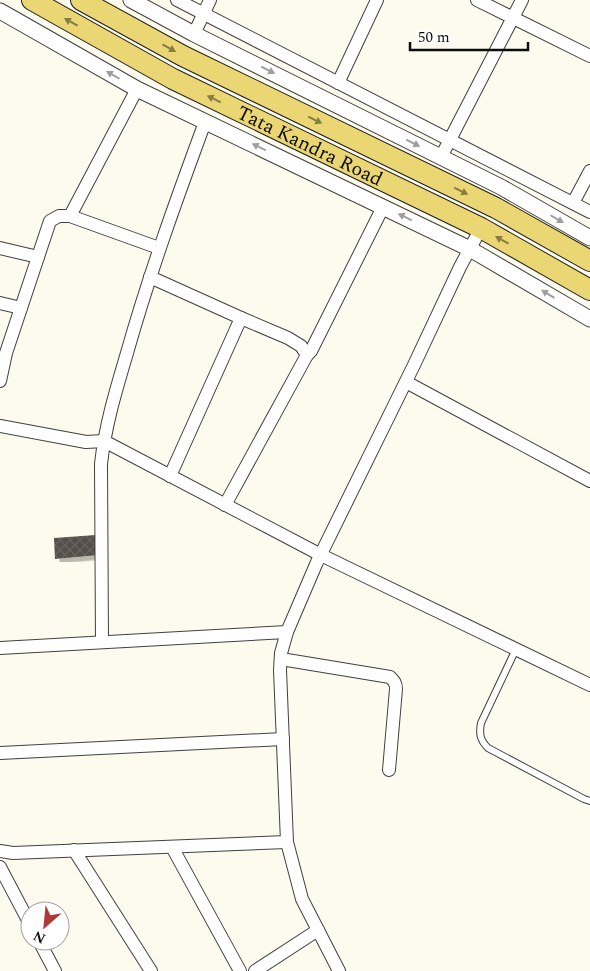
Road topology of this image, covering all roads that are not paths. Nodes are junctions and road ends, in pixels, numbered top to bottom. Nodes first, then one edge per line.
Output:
1 (32, 0) edge
2 (81, 0) edge
3 (131, 0) edge
4 (177, 0) edge
5 (210, 0) edge
6 (377, 0) edge
7 (477, 0) edge
8 (522, 0) edge
9 (0, 11) edge
10 (204, 14) junction
11 (513, 18) junction
12 (194, 34) junction
13 (590, 56) edge
14 (338, 82) junction
15 (137, 89) junction
16 (205, 122) junction
17 (451, 140) junction
18 (441, 157) junction
19 (590, 171) edge
20 (573, 203) junction
21 (383, 207) junction
22 (590, 212) edge
23 (70, 216) junction
24 (481, 228) junction
25 (590, 238) edge
26 (0, 248) edge
27 (160, 248) junction
28 (470, 248) junction
29 (38, 257) junction
30 (590, 261) edge
31 (150, 277) junction
32 (590, 290) edge
33 (0, 303) edge
34 (21, 308) junction
35 (241, 318) junction
36 (590, 319) edge
37 (3, 352) edge
38 (307, 355) junction
39 (0, 381) edge
40 (406, 382) junction
41 (0, 426) edge
42 (104, 441) junction
43 (170, 476) junction
44 (590, 481) edge
45 (225, 505) junction
46 (321, 555) junction
47 (287, 632) junction
48 (102, 642) junction
49 (0, 648) edge
50 (516, 649) junction
51 (281, 659) junction
52 (590, 684) edge
53 (283, 739) junction
54 (0, 753) edge
55 (389, 770) dead end
56 (590, 801) edge
57 (287, 842) junction
58 (172, 847) junction
59 (74, 850) junction
60 (0, 851) edge
61 (0, 867) edge
62 (20, 905) edge
63 (318, 930) junction
64 (44, 951) edge
65 (55, 971) edge
66 (151, 971) edge
67 (240, 971) edge
68 (255, 971) edge
69 (339, 971) edge

24 -> 1 main road, Tata Kandra Road
2 -> 30 main road, Tata Kandra Road
3 - 12 street
4 - 10 street
5 - 10 street
6 - 14 street
7 - 11 street
8 - 11 street
15 -> 9 street
10 - 12 street
10 - 14 street
11 - 13 street
11 - 17 street
12 -> 18 street
14 - 17 street
15 - 16 street
15 - 23 street
21 -> 16 street
16 - 27 street
17 - 18 street
17 - 20 street
18 -> 25 street
19 - 20 street
20 - 22 street
28 -> 21 street
21 - 38 street
23 - 27 street
23 - 29 street
24 - 28 street
32 -> 24 main road, Tata Kandra Road
26 - 29 street
27 - 31 street
36 -> 28 street
28 - 40 street
29 - 34 street
31 - 35 street
31 - 42 street
33 - 34 street
34 - 37 street
35 - 38 street
35 - 43 street
37 - 39 street
38 - 45 street
40 - 44 street
40 - 46 street
41 - 42 street
42 - 43 street
42 - 48 street
43 - 45 street
45 - 46 street
46 - 47 street
46 - 50 street
47 - 48 street
47 - 51 street
48 - 49 street
50 - 52 street
50 - 56 lane
51 - 53 street
51 - 55 street
53 - 54 street
53 - 57 street
57 - 58 street
57 - 63 street
58 - 59 street
58 - 67 street
59 - 60 street
59 - 66 street
61 - 62 street
63 - 68 street
63 - 69 street
64 - 65 street

